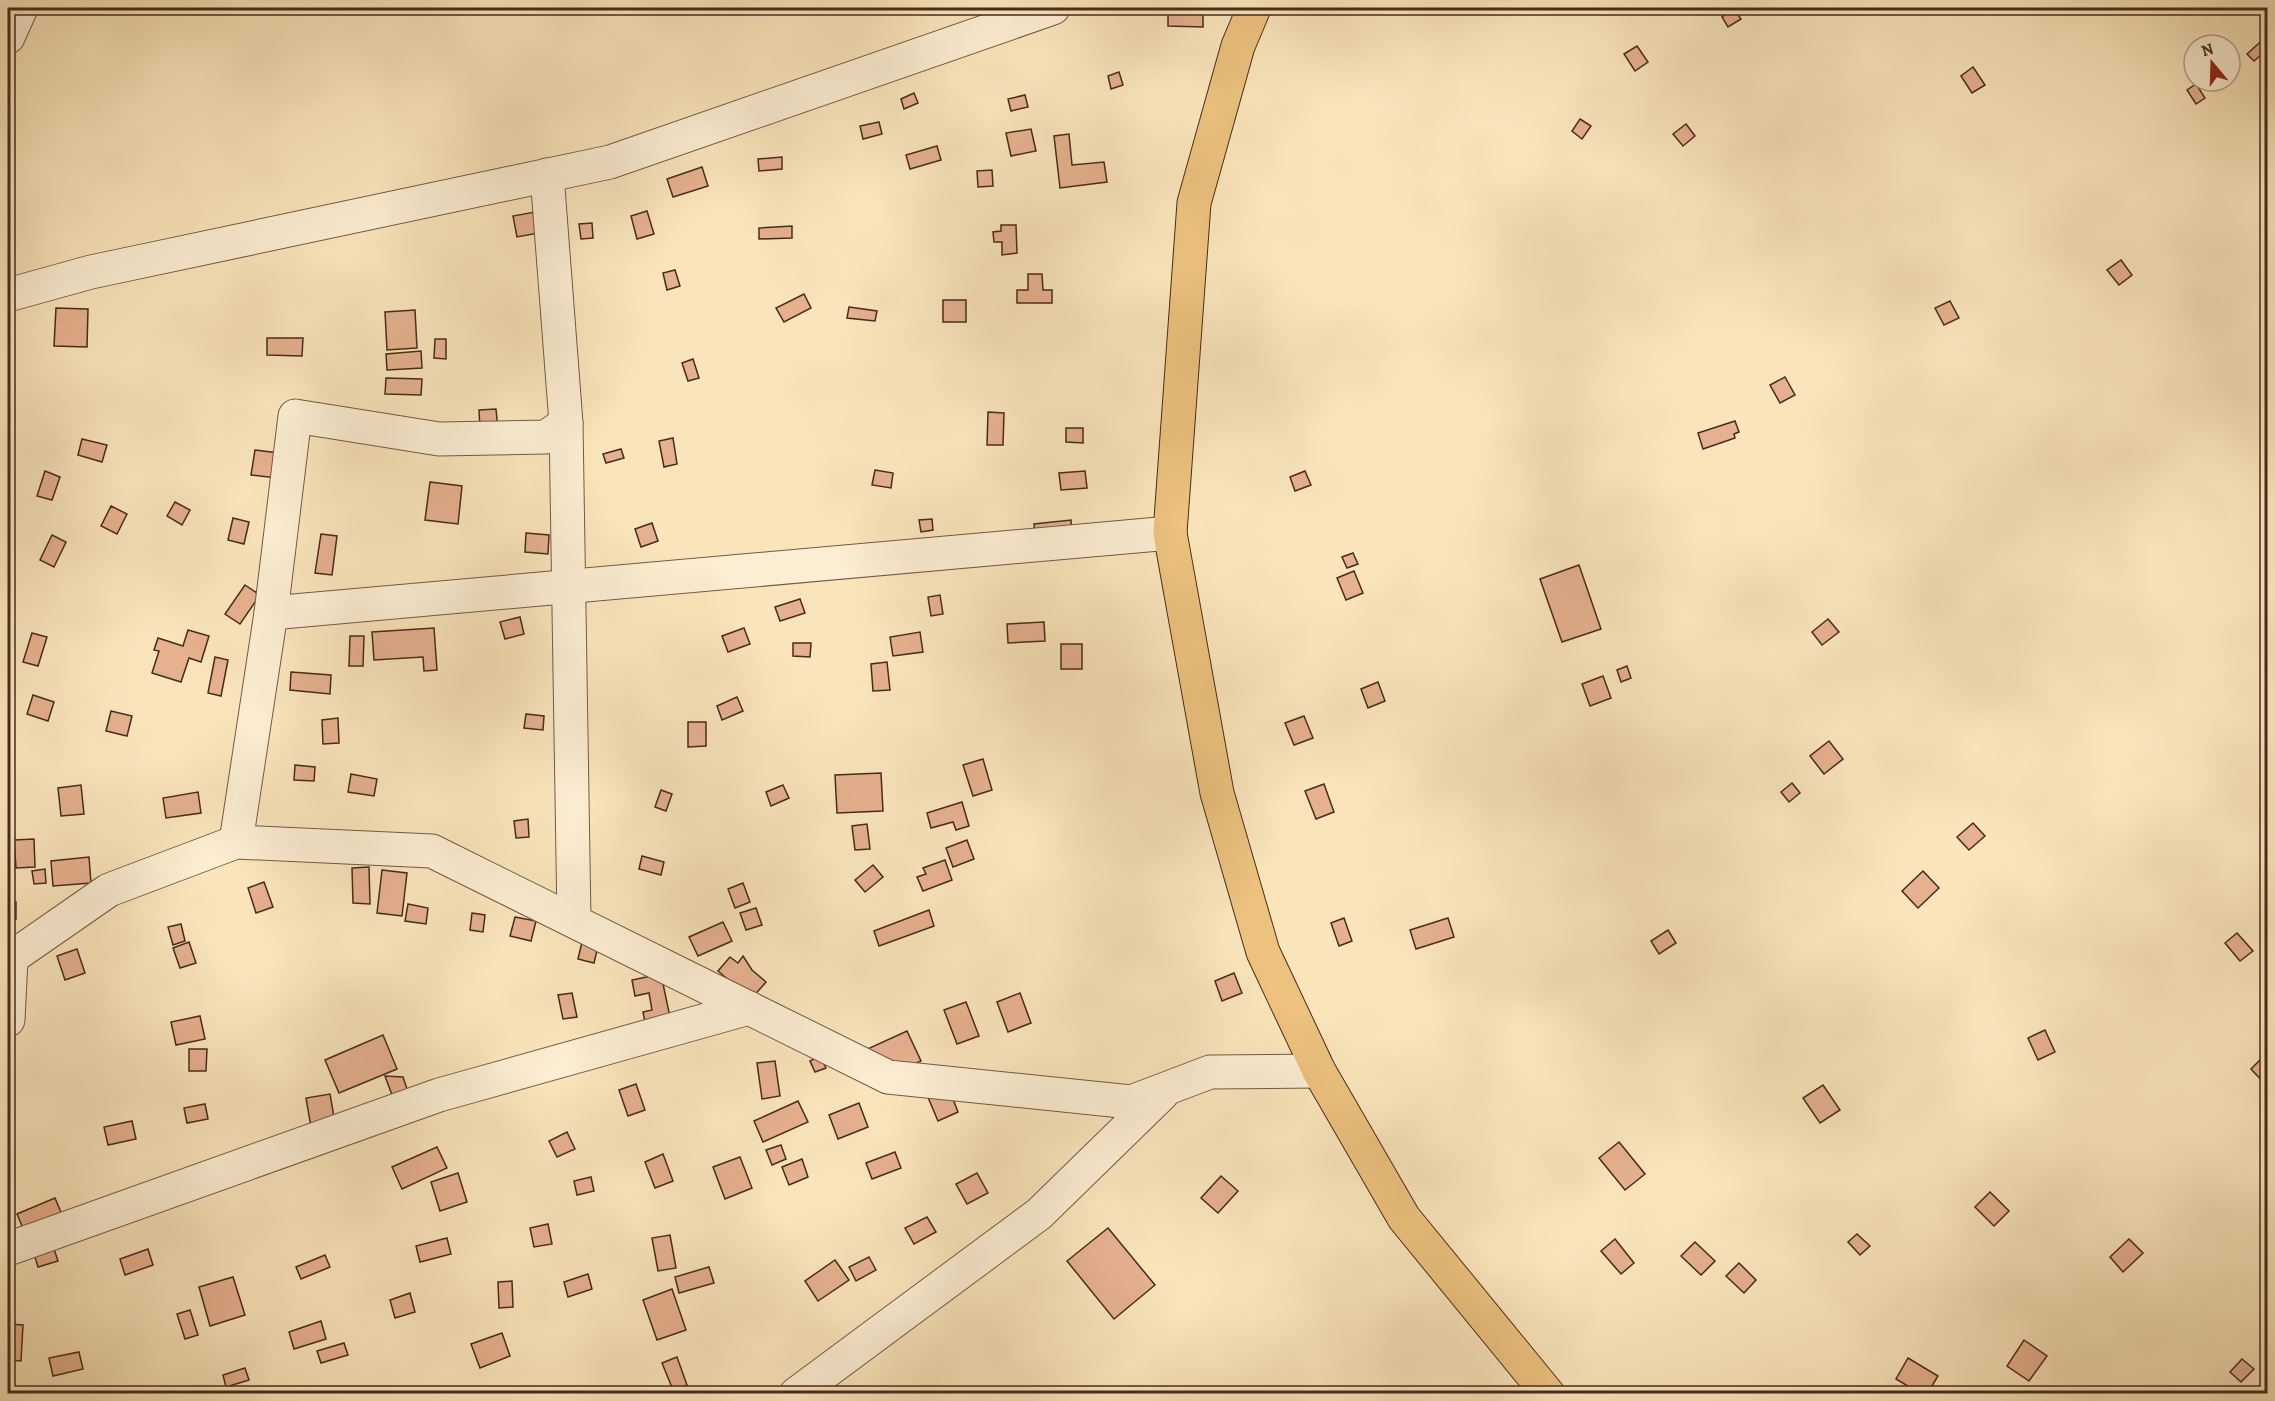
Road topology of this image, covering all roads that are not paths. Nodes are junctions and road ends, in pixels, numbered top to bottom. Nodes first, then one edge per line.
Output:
1 (21, 8) edge
2 (1053, 8) edge
3 (1254, 8) edge
4 (8, 37) edge
5 (547, 176) junction
6 (8, 295) edge
7 (566, 423) junction
8 (1170, 533) junction
9 (571, 586) junction
10 (271, 613) junction
11 (236, 842) junction
12 (574, 921) junction
13 (9, 960) edge
14 (749, 1008) junction
15 (8, 1020) edge
16 (1319, 1071) junction
17 (1170, 1087) junction
18 (8, 1249) edge
19 (796, 1394) edge
20 (1548, 1394) edge

1 - 4 street
2 - 5 street
3 - 8 main road
5 - 6 street
5 - 7 street
7 - 9 street
7 - 10 street
8 - 9 street
8 - 16 main road
9 - 10 street
9 - 12 street
10 - 11 street
11 - 12 street
11 - 13 street
12 - 14 street
13 - 15 street
14 - 17 street
14 - 18 street
16 - 17 street
16 - 20 main road
17 - 19 street

